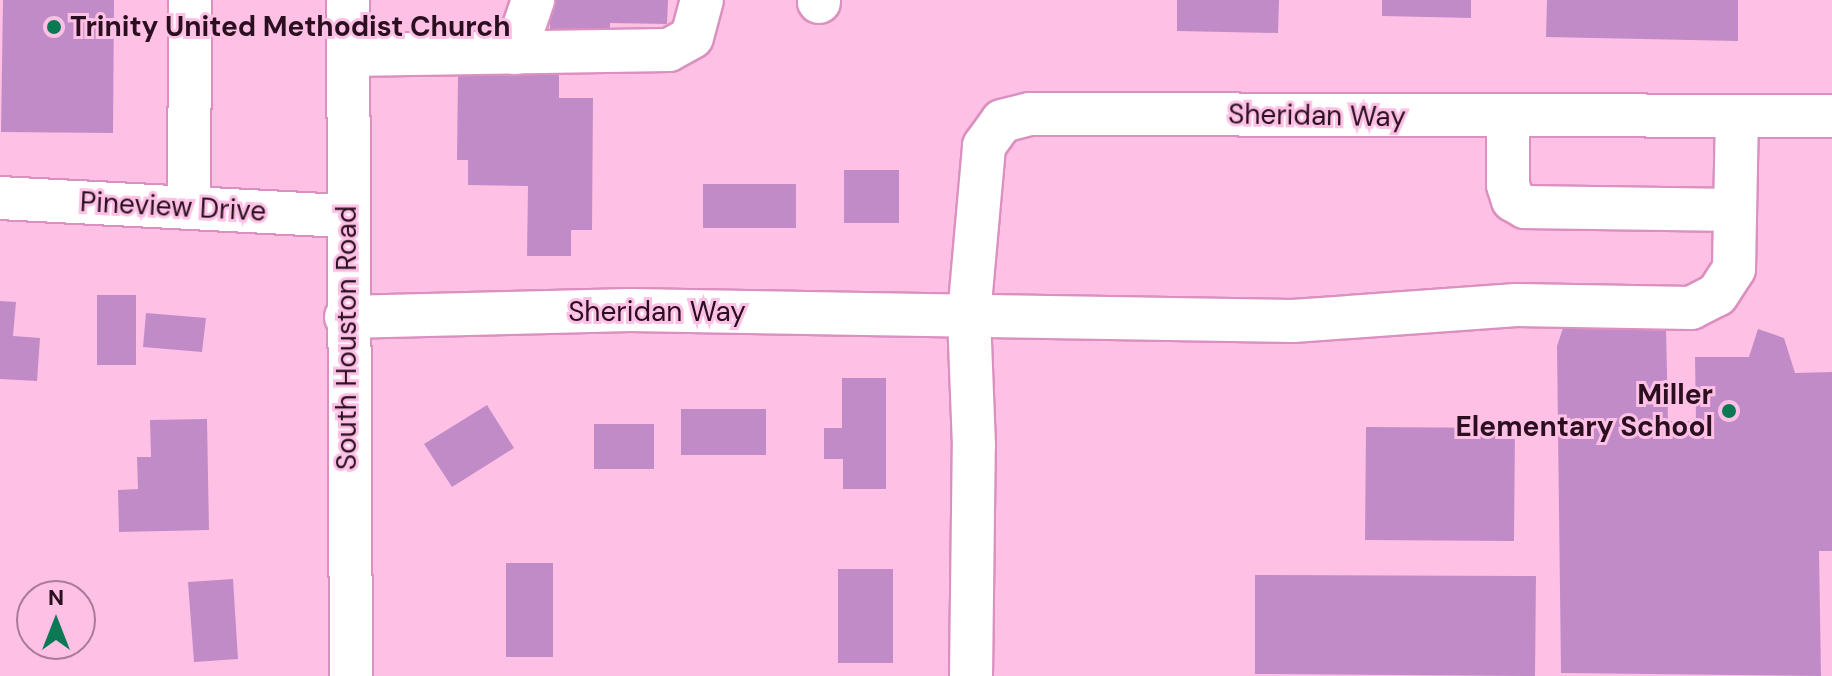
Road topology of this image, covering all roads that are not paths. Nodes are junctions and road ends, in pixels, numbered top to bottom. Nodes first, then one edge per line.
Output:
1 (190, 0) edge
2 (348, 0) edge
3 (533, 0) edge
4 (702, 0) edge
5 (515, 53) junction
6 (348, 55) junction
7 (1832, 116) edge
8 (1737, 117) junction
9 (1508, 118) junction
10 (0, 198) edge
11 (189, 207) junction
12 (1735, 210) junction
13 (346, 216) junction
14 (969, 315) junction
15 (346, 317) junction
16 (351, 676) edge
17 (971, 676) edge

1 - 11 street
2 - 6 street, South Houston Road
3 - 5 street
4 - 5 street
5 - 6 street
6 - 13 street, South Houston Road
7 - 8 street, Sheridan Way
8 - 9 street, Sheridan Way
8 - 12 street
9 - 12 street
9 - 14 street, Sheridan Way
10 - 11 street, Pineview Drive
11 - 13 street, Pineview Drive
12 - 14 street
13 - 15 street, South Houston Road
14 - 15 street, Sheridan Way
14 - 17 street, Sheridan Way
15 - 16 street, South Houston Road

